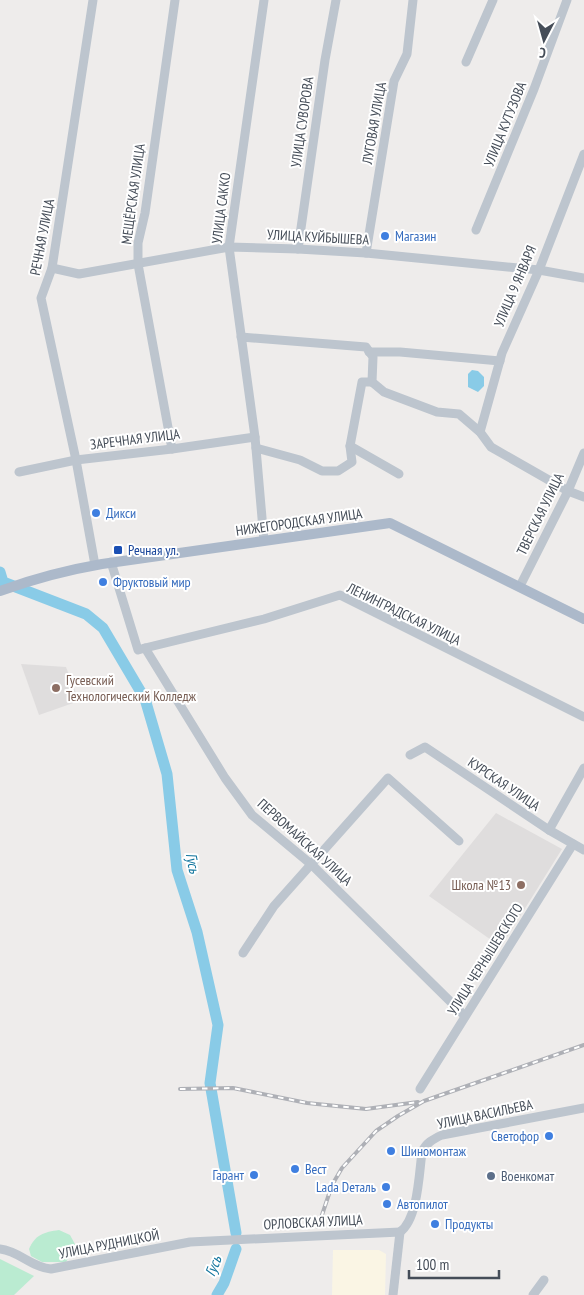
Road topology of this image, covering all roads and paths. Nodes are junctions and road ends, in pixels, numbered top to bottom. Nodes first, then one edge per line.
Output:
1 (93, 0) edge
2 (175, 0) edge
3 (264, 0) edge
4 (336, 0) edge
5 (413, 0) edge
6 (493, 0) edge
7 (567, 0) edge
8 (466, 62) dead end
9 (584, 154) edge
10 (476, 230) dead end
11 (229, 247) junction
12 (298, 249) junction
13 (366, 253) junction
14 (138, 264) junction
15 (52, 268) junction
16 (538, 270) junction
17 (584, 278) edge
18 (241, 337) junction
19 (369, 352) junction
20 (500, 361) junction
21 (372, 382) junction
22 (480, 432) junction
23 (255, 437) junction
24 (350, 446) junction
25 (256, 448) junction
26 (172, 449) junction
27 (584, 453) edge
28 (76, 460) junction
29 (18, 472) dead end
30 (399, 474) dead end
31 (568, 491) junction
32 (584, 497) edge
33 (264, 541) junction
34 (111, 562) junction
35 (95, 565) junction
36 (520, 586) junction
37 (0, 591) edge
38 (584, 619) edge
39 (145, 648) junction
40 (584, 717) edge
41 (410, 755) dead end
42 (584, 768) edge
43 (550, 830) junction
44 (459, 841) dead end
45 (573, 844) junction
46 (584, 850) edge
47 (312, 865) junction
48 (243, 953) dead end
49 (465, 1016) junction
50 (420, 1088) dead end
51 (584, 1108) edge
52 (400, 1232) junction
53 (228, 1240) joint
54 (0, 1249) edge
55 (544, 1280) dead end
56 (393, 1295) edge
57 (533, 1295) edge

1 - 15 street, РЕЧНАЯ УЛИЦА
2 - 14 street, МЕЩЁРСКАЯ УЛИЦА
3 - 11 street, УЛИЦА САККО
4 - 12 street, УЛИЦА СУВОРОВА
5 - 13 street, ЛУГОВАЯ УЛИЦА
6 - 8 street
7 - 10 street, УЛИЦА КУТУЗОВА
9 - 16 street, УЛИЦА 9 ЯНВАРЯ
11 - 12 street, УЛИЦА КУЙБЫШЕВА
11 - 14 street, УЛИЦА КУЙБЫШЕВА
11 - 18 street, УЛИЦА САККО
12 - 13 street, УЛИЦА КУЙБЫШЕВА
13 - 16 street, УЛИЦА КУЙБЫШЕВА
14 - 15 street, УЛИЦА КУЙБЫШЕВА
14 - 26 street, МЕЩЁРСКАЯ УЛИЦА
15 - 28 street, РЕЧНАЯ УЛИЦА
16 - 17 street, УЛИЦА КУЙБЫШЕВА
16 - 20 street, УЛИЦА 9 ЯНВАРЯ
18 - 19 street
18 - 23 street, УЛИЦА САККО
19 - 20 street
19 - 21 street
20 - 22 street, УЛИЦА 9 ЯНВАРЯ
21 - 22 street
21 - 24 street
22 - 31 street
23 - 25 street, УЛИЦА САККО
23 - 26 street, ЗАРЕЧНАЯ УЛИЦА
24 - 25 street
24 - 30 street
25 - 33 street, УЛИЦА САККО
26 - 28 street, ЗАРЕЧНАЯ УЛИЦА
27 - 31 street, ТВЕРСКАЯ УЛИЦА
28 - 29 street, ЗАРЕЧНАЯ УЛИЦА
28 - 35 street, РЕЧНАЯ УЛИЦА
31 - 32 street
31 - 36 street, ТВЕРСКАЯ УЛИЦА
33 - 34 main road, НИЖЕГОРОДСКАЯ УЛИЦА
33 - 36 main road, НИЖЕГОРОДСКАЯ УЛИЦА
34 - 35 main road, НИЖЕГОРОДСКАЯ УЛИЦА
34 - 39 street, ПЕРВОМАЙСКАЯ УЛИЦА
35 - 37 main road, НИЖЕГОРОДСКАЯ УЛИЦА
36 - 38 main road, НИЖЕГОРОДСКАЯ УЛИЦА
39 - 40 street, ЛЕНИНГРАДСКАЯ УЛИЦА
39 - 47 street, ПЕРВОМАЙСКАЯ УЛИЦА
41 - 43 street, КУРСКАЯ УЛИЦА
42 - 43 street
43 - 45 street, КУРСКАЯ УЛИЦА
44 - 47 street
45 - 46 street, КУРСКАЯ УЛИЦА
45 - 49 street, УЛИЦА ЧЕРНЫШЕВСКОГО
47 - 48 street
47 - 49 street, ПЕРВОМАЙСКАЯ УЛИЦА
49 - 50 street, УЛИЦА ЧЕРНЫШЕВСКОГО
51 - 52 street, УЛИЦА ВАСИЛЬЕВА
52 - 53 street, ОРЛОВСКАЯ УЛИЦА
52 - 56 street
53 - 54 street, УЛИЦА РУДНИЦКОЙ
55 - 57 street

